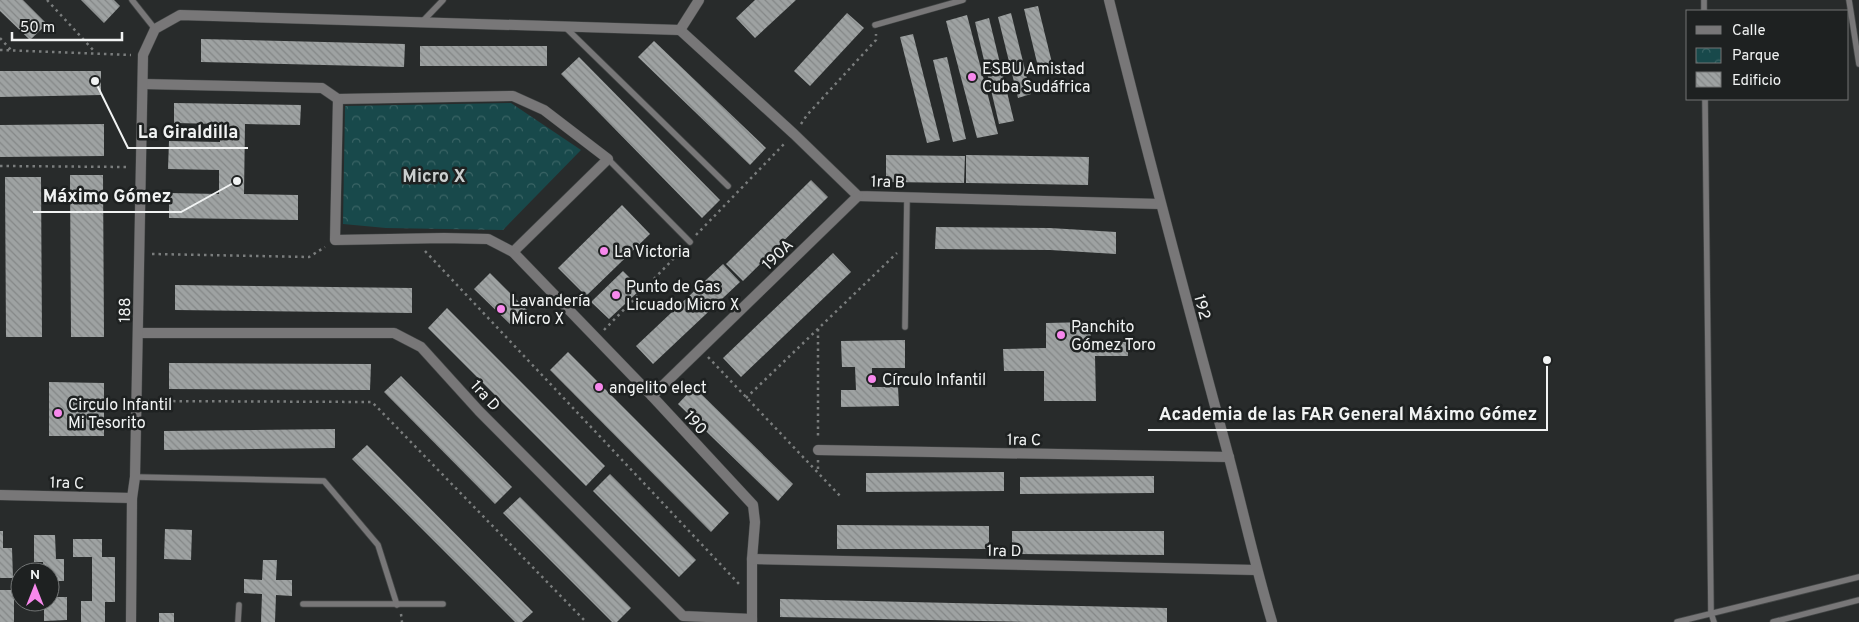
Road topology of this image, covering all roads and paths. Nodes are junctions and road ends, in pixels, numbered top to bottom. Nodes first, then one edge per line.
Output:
1 (47, 0) edge
2 (132, 0) edge
3 (443, 0) edge
4 (699, 0) edge
5 (963, 0) edge
6 (1109, 0) edge
7 (1849, 0) edge
8 (422, 22) junction
9 (875, 25) joint
10 (564, 26) junction
11 (155, 28) junction
12 (680, 30) junction
13 (0, 38) edge
14 (0, 50) edge
15 (11, 50) junction
16 (96, 53) junction
17 (143, 55) junction
18 (1859, 64) edge
19 (143, 84) junction
20 (338, 99) junction
21 (1705, 100) edge
22 (794, 134) junction
23 (608, 159) junction
24 (0, 166) edge
25 (142, 167) junction
26 (728, 186) dead end
27 (858, 196) junction
28 (907, 197) junction
29 (1160, 204) junction
30 (414, 239) junction
31 (335, 240) junction
32 (690, 242) junction
33 (906, 245) junction
34 (513, 252) junction
35 (140, 253) junction
36 (905, 327) dead end
37 (818, 329) junction
38 (139, 333) junction
39 (596, 338) junction
40 (700, 349) junction
41 (652, 396) junction
42 (746, 398) junction
43 (136, 401) junction
44 (818, 450) junction
45 (1228, 457) junction
46 (818, 473) junction
47 (135, 477) junction
48 (0, 495) edge
49 (841, 497) dead end
50 (132, 498) junction
51 (752, 559) junction
52 (1256, 570) junction
53 (1859, 577) edge
54 (752, 597) junction
55 (1859, 600) edge
56 (303, 604) dead end
57 (443, 604) dead end
58 (239, 605) dead end
59 (397, 605) junction
60 (1712, 613) junction
61 (752, 620) edge
62 (131, 622) edge
63 (238, 622) edge
64 (586, 622) edge
65 (1272, 622) edge
66 (1677, 622) edge
67 (1714, 622) edge
68 (1774, 622) edge

1 - 16 path
2 - 11 lane
3 - 8 lane
4 - 12 street
5 - 9 lane
6 - 29 street, 192
7 - 18 lane
8 - 10 street
8 - 11 street
9 - 22 path
10 - 12 street
10 - 26 lane
11 - 17 street, 188
12 - 22 street, 1ra B
13 - 15 path
14 - 15 path
15 - 16 path
16 - 17 path
17 - 19 street, 188
19 - 20 street
19 - 25 street, 188
20 - 23 street
20 - 31 street
21 - 60 lane
22 - 27 street, 1ra B
22 - 32 path
23 - 32 lane
23 - 34 street
24 - 25 path
25 - 35 street, 188
27 - 28 street, 1ra B
27 - 40 street, 190A
28 - 29 street, 1ra B
28 - 33 lane
29 - 45 street, 192
30 - 31 street
30 - 34 street, 190
30 - 54 path
31 - 35 path
32 - 39 path
33 - 36 lane
33 - 37 path
34 - 39 street, 190
35 - 38 street, 188
37 - 42 path
37 - 44 path
38 - 43 street, 188
38 - 61 street, 1ra D
39 - 41 street, 190
40 - 41 street, 190A
40 - 42 path
41 - 51 street, 190
42 - 46 path
43 - 47 street, 188
43 - 64 path
44 - 45 street, 1ra C
44 - 46 path
45 - 52 street, 192
46 - 49 path
47 - 50 street, 188
47 - 59 lane
48 - 50 street, 1ra C
50 - 62 street, 188
51 - 52 street, 1ra D
51 - 54 street, 190
52 - 65 street, 192
53 - 60 lane
54 - 61 street, 190
55 - 68 lane
56 - 59 lane
57 - 59 lane
58 - 63 lane
60 - 66 lane
60 - 67 lane

